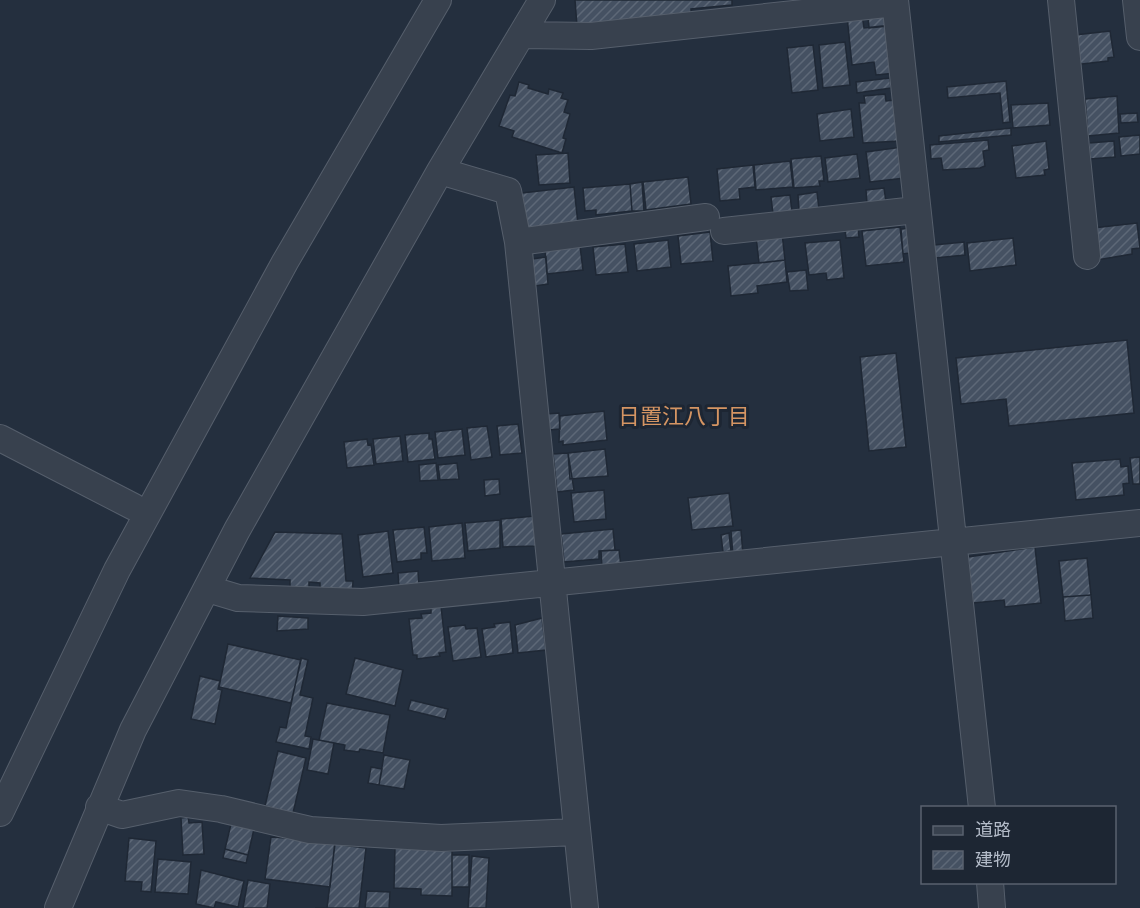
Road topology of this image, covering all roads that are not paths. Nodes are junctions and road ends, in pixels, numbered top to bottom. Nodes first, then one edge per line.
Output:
1 (438, 0) edge
2 (542, 0) edge
3 (1061, 0) edge
4 (1136, 0) edge
5 (895, 1) edge
6 (522, 35) junction
7 (1140, 37) edge
8 (440, 171) junction
9 (916, 210) junction
10 (518, 242) junction
11 (1087, 256) dead end
12 (0, 438) edge
13 (134, 507) dead end
14 (1140, 523) edge
15 (953, 541) junction
16 (552, 582) junction
17 (208, 589) junction
18 (982, 806) edge
19 (99, 807) junction
20 (0, 813) edge
21 (576, 832) junction
22 (990, 884) edge
23 (58, 908) edge
24 (585, 908) edge
25 (992, 908) edge

1 - 20 street
2 - 6 street
3 - 11 street
4 - 7 street
5 - 6 street
5 - 9 street
6 - 8 street
8 - 10 street
8 - 17 street
9 - 10 street
9 - 15 street
10 - 16 street
12 - 13 street
14 - 15 street
15 - 16 street
15 - 18 street
16 - 17 street
16 - 21 street
17 - 19 street
19 - 21 street
19 - 23 street
21 - 24 street
22 - 25 street

